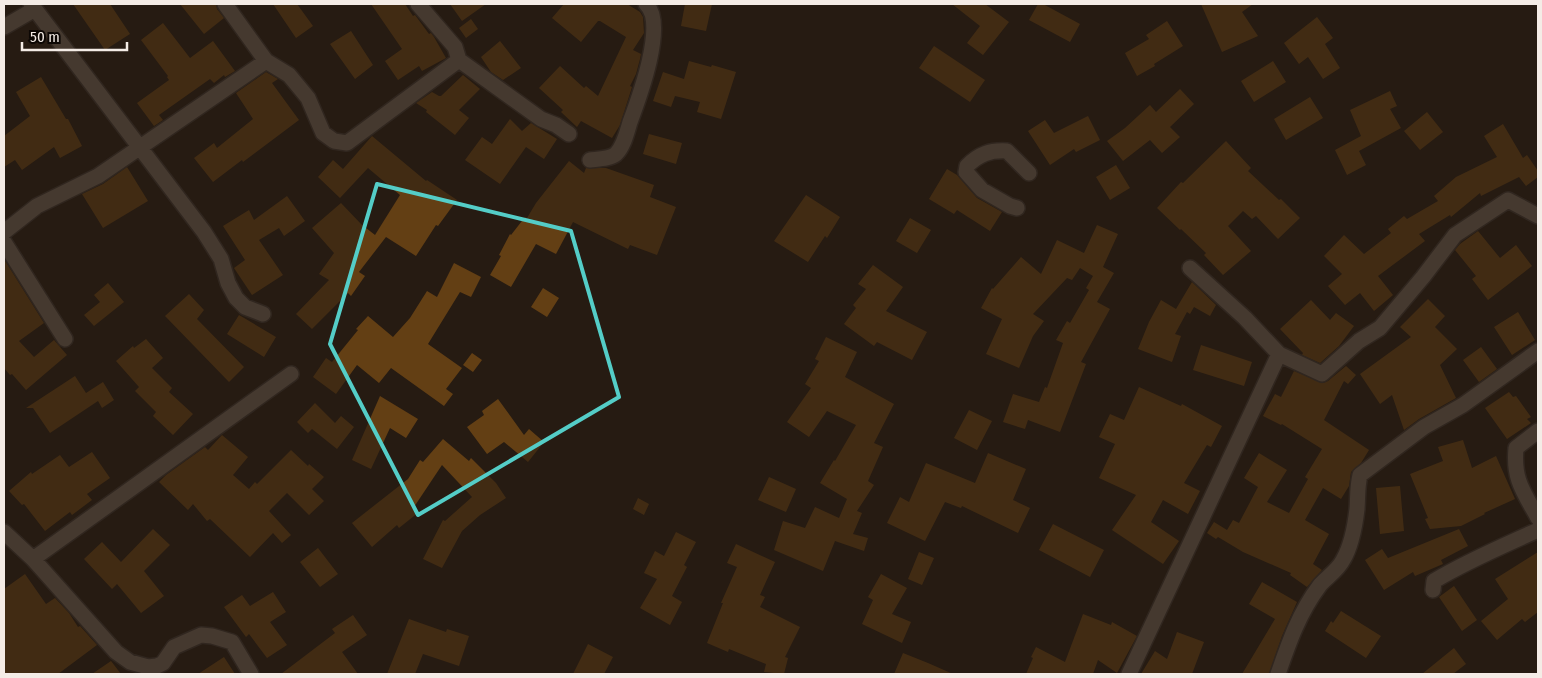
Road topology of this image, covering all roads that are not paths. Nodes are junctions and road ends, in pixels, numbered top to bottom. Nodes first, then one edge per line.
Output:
1 (225, 4) edge
2 (418, 4) edge
3 (646, 4) edge
4 (33, 7) edge
5 (4, 27) edge
6 (459, 60) junction
7 (266, 61) junction
8 (569, 134) dead end
9 (139, 147) junction
10 (590, 160) dead end
11 (1029, 173) dead end
12 (1017, 208) dead end
13 (1538, 216) edge
14 (4, 232) edge
15 (4, 242) edge
16 (1190, 268) dead end
17 (263, 314) dead end
18 (65, 339) dead end
19 (1538, 351) edge
20 (1279, 354) junction
21 (290, 374) dead end
22 (1538, 430) edge
23 (1538, 518) edge
24 (1538, 530) edge
25 (4, 532) edge
26 (33, 559) junction
27 (1433, 590) dead end
28 (251, 674) edge
29 (1129, 674) edge
30 (1278, 674) edge

1 - 7 street
2 - 6 street
3 - 10 street
4 - 5 street
4 - 9 street
6 - 7 street
6 - 8 street
7 - 9 street
9 - 14 street
9 - 17 street
11 - 12 street
13 - 20 street
15 - 18 street
16 - 20 street
19 - 30 street
20 - 29 street
21 - 26 street
22 - 23 street
24 - 27 street
25 - 26 street
26 - 28 street

